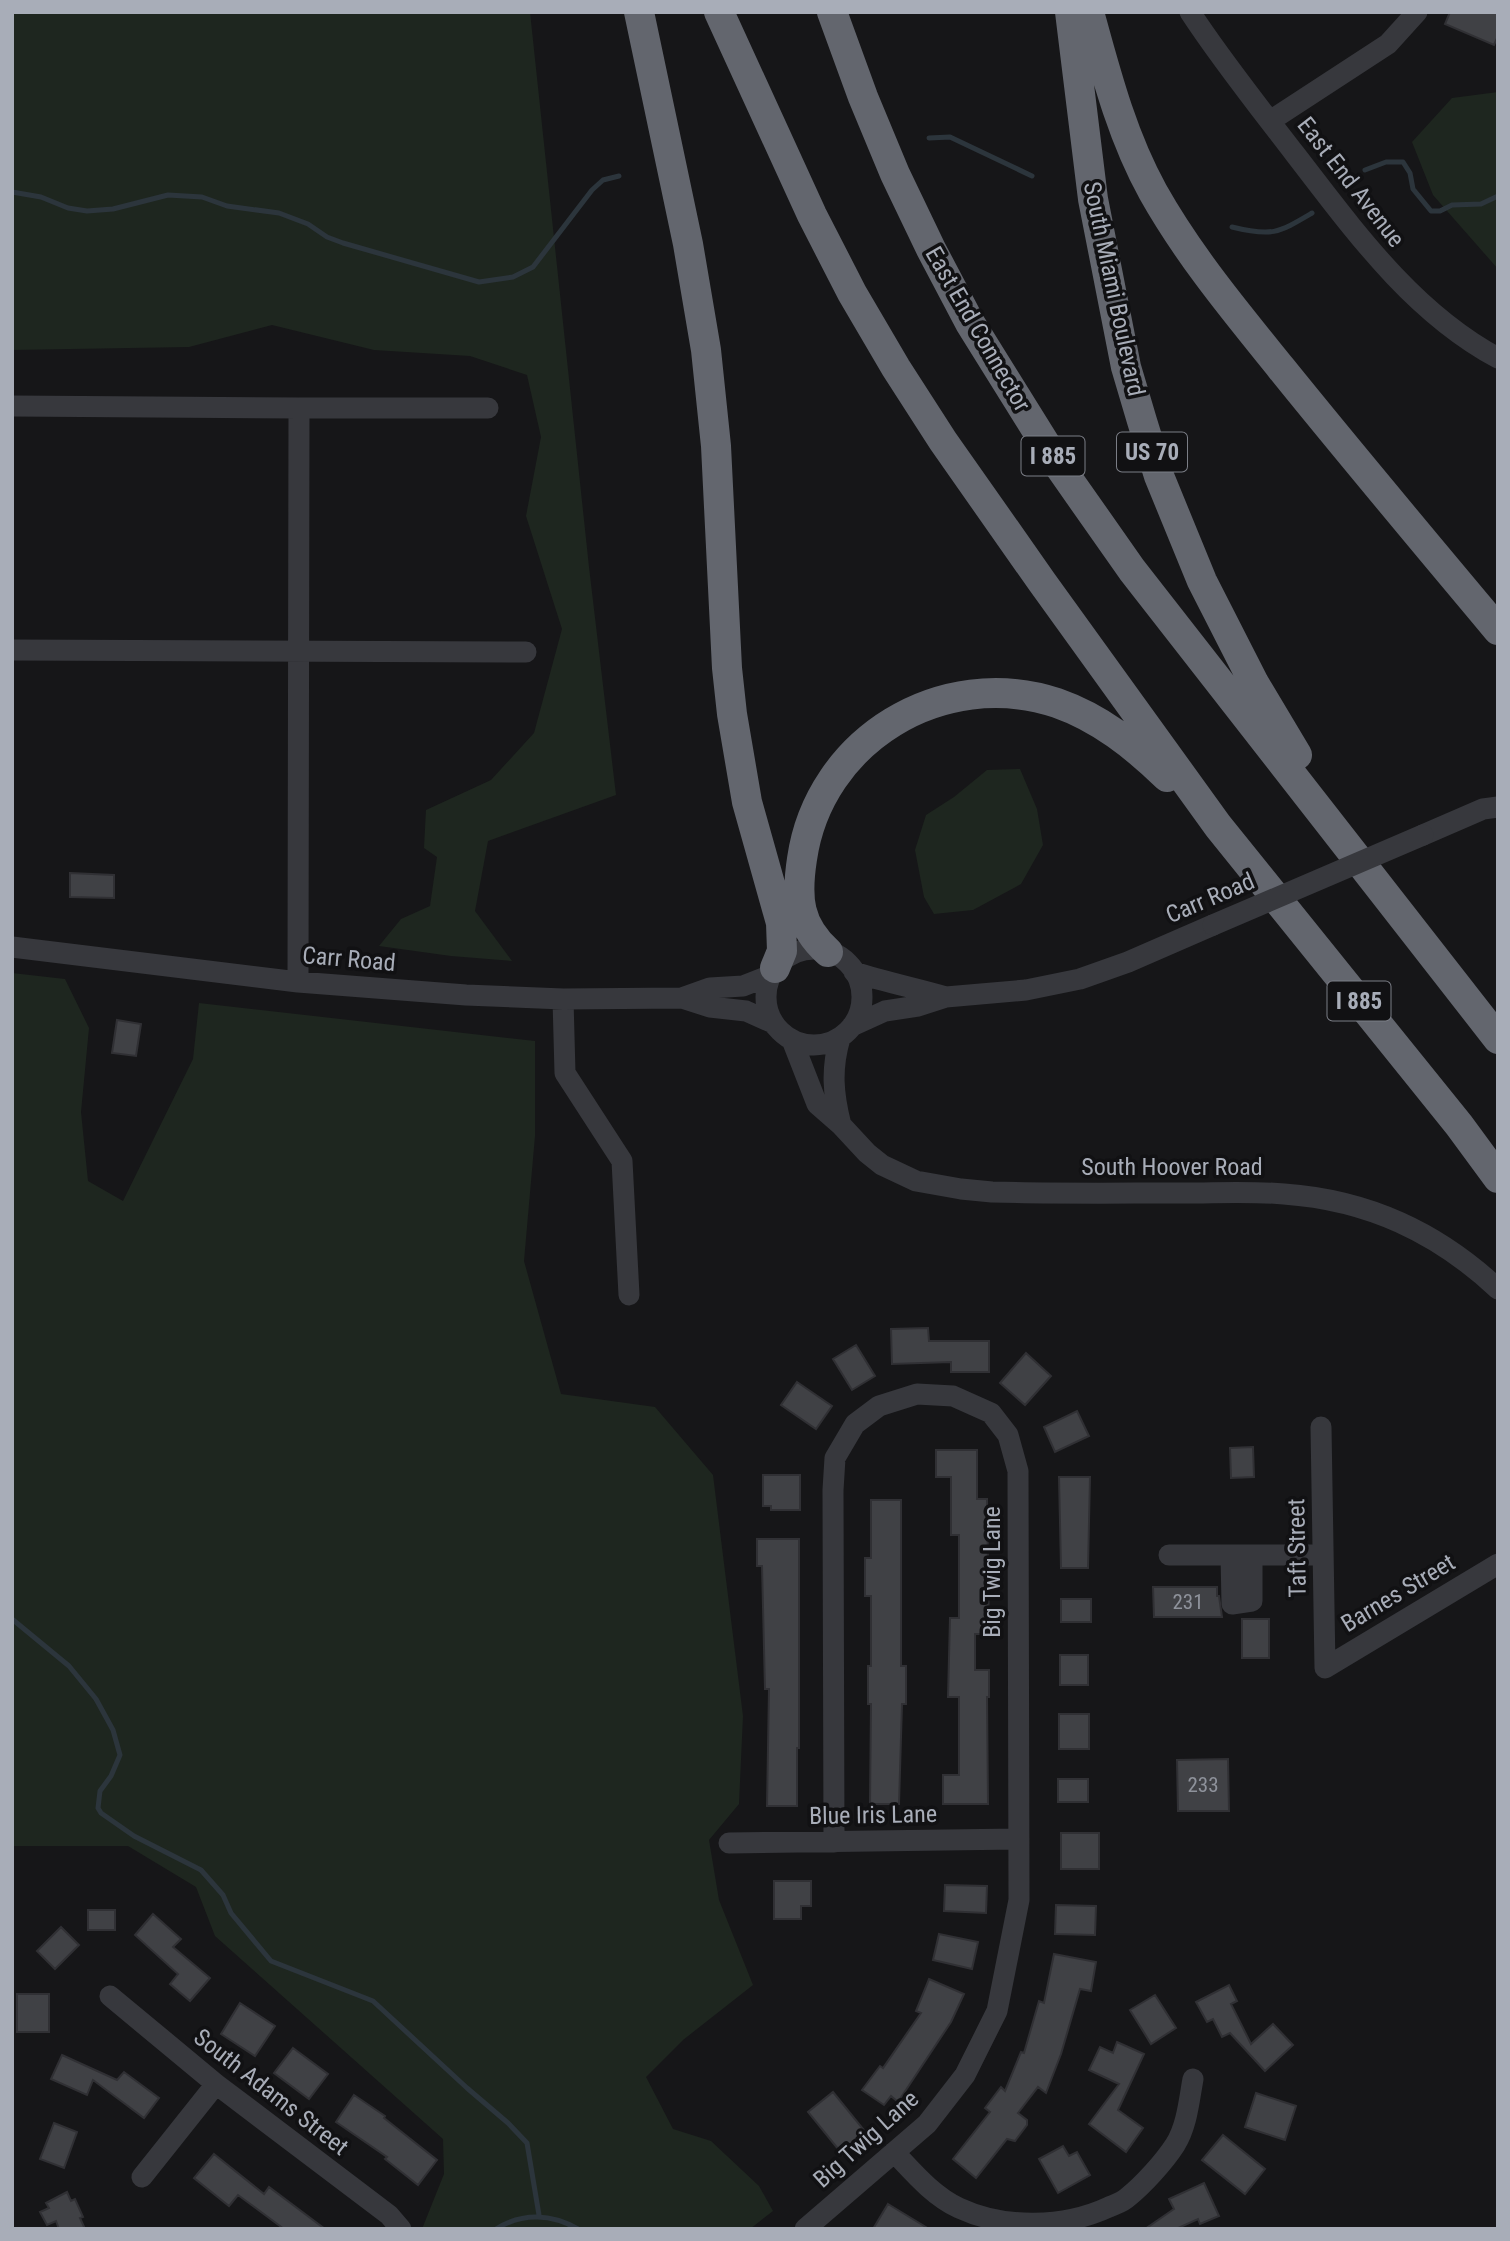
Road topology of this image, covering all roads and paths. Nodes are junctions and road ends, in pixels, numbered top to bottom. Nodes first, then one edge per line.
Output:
1 (639, 12) edge
2 (719, 12) edge
3 (735, 12) edge
4 (832, 12) edge
5 (1070, 12) edge
6 (1089, 12) edge
7 (1189, 12) edge
8 (1417, 12) edge
9 (1270, 121) junction
10 (775, 135) junction
11 (1498, 358) edge
12 (12, 406) edge
13 (299, 408) junction
14 (488, 408) dead end
15 (1498, 630) edge
16 (12, 650) edge
17 (300, 652) junction
18 (526, 652) dead end
19 (1493, 804) edge
20 (1218, 826) junction
21 (1353, 852) junction
22 (12, 947) edge
23 (828, 952) junction
24 (854, 971) junction
25 (773, 972) junction
26 (298, 982) junction
27 (946, 997) junction
28 (682, 998) junction
29 (563, 999) junction
30 (773, 1023) junction
31 (846, 1032) junction
32 (1498, 1039) edge
33 (792, 1040) junction
34 (841, 1125) junction
35 (1498, 1178) edge
36 (1498, 1289) edge
37 (629, 1295) dead end
38 (1321, 1427) dead end
39 (1169, 1555) dead end
40 (1323, 1555) junction
41 (1498, 1564) edge
42 (1325, 1668) joint
43 (1019, 1839) junction
44 (834, 1842) junction
45 (729, 1843) dead end
46 (110, 1996) dead end
47 (1193, 2079) dead end
48 (216, 2084) junction
49 (894, 2152) junction
50 (142, 2177) dead end
51 (401, 2229) edge
52 (805, 2229) edge

1 - 25 highway
2 - 10 highway
3 - 10 highway, I 885
4 - 21 highway, East End Connector / I 885
5 - 21 highway, South Miami Boulevard / US 70
6 - 15 highway
7 - 9 street, East End Avenue
8 - 9 street
9 - 11 street, East End Avenue
10 - 20 highway, I 885
12 - 13 street
13 - 14 street
13 - 17 street
16 - 17 street
17 - 18 street
17 - 26 street
19 - 27 street, Carr Road, bridge
20 - 23 highway
20 - 35 highway, I 885
21 - 32 highway, I 885
22 - 26 street, Carr Road
23 - 24 street
23 - 25 street
24 - 27 street, Carr Road
24 - 31 street
25 - 28 street, Carr Road
25 - 30 street
26 - 29 street, Carr Road
27 - 31 street, Carr Road
28 - 29 street, Carr Road
28 - 30 street, Carr Road
29 - 37 street
30 - 33 street
31 - 33 street
31 - 34 street
33 - 34 street, South Hoover Road
34 - 36 street, South Hoover Road
38 - 40 street, Taft Street
39 - 40 street
40 - 42 street, Taft Street
41 - 42 street, Barnes Street
43 - 44 street, Blue Iris Lane
43 - 44 street, Big Twig Lane
43 - 49 street, Big Twig Lane
44 - 45 street, Blue Iris Lane
46 - 48 street, South Adams Street
47 - 49 street
48 - 50 street
48 - 51 street, South Adams Street
49 - 52 street, Big Twig Lane

